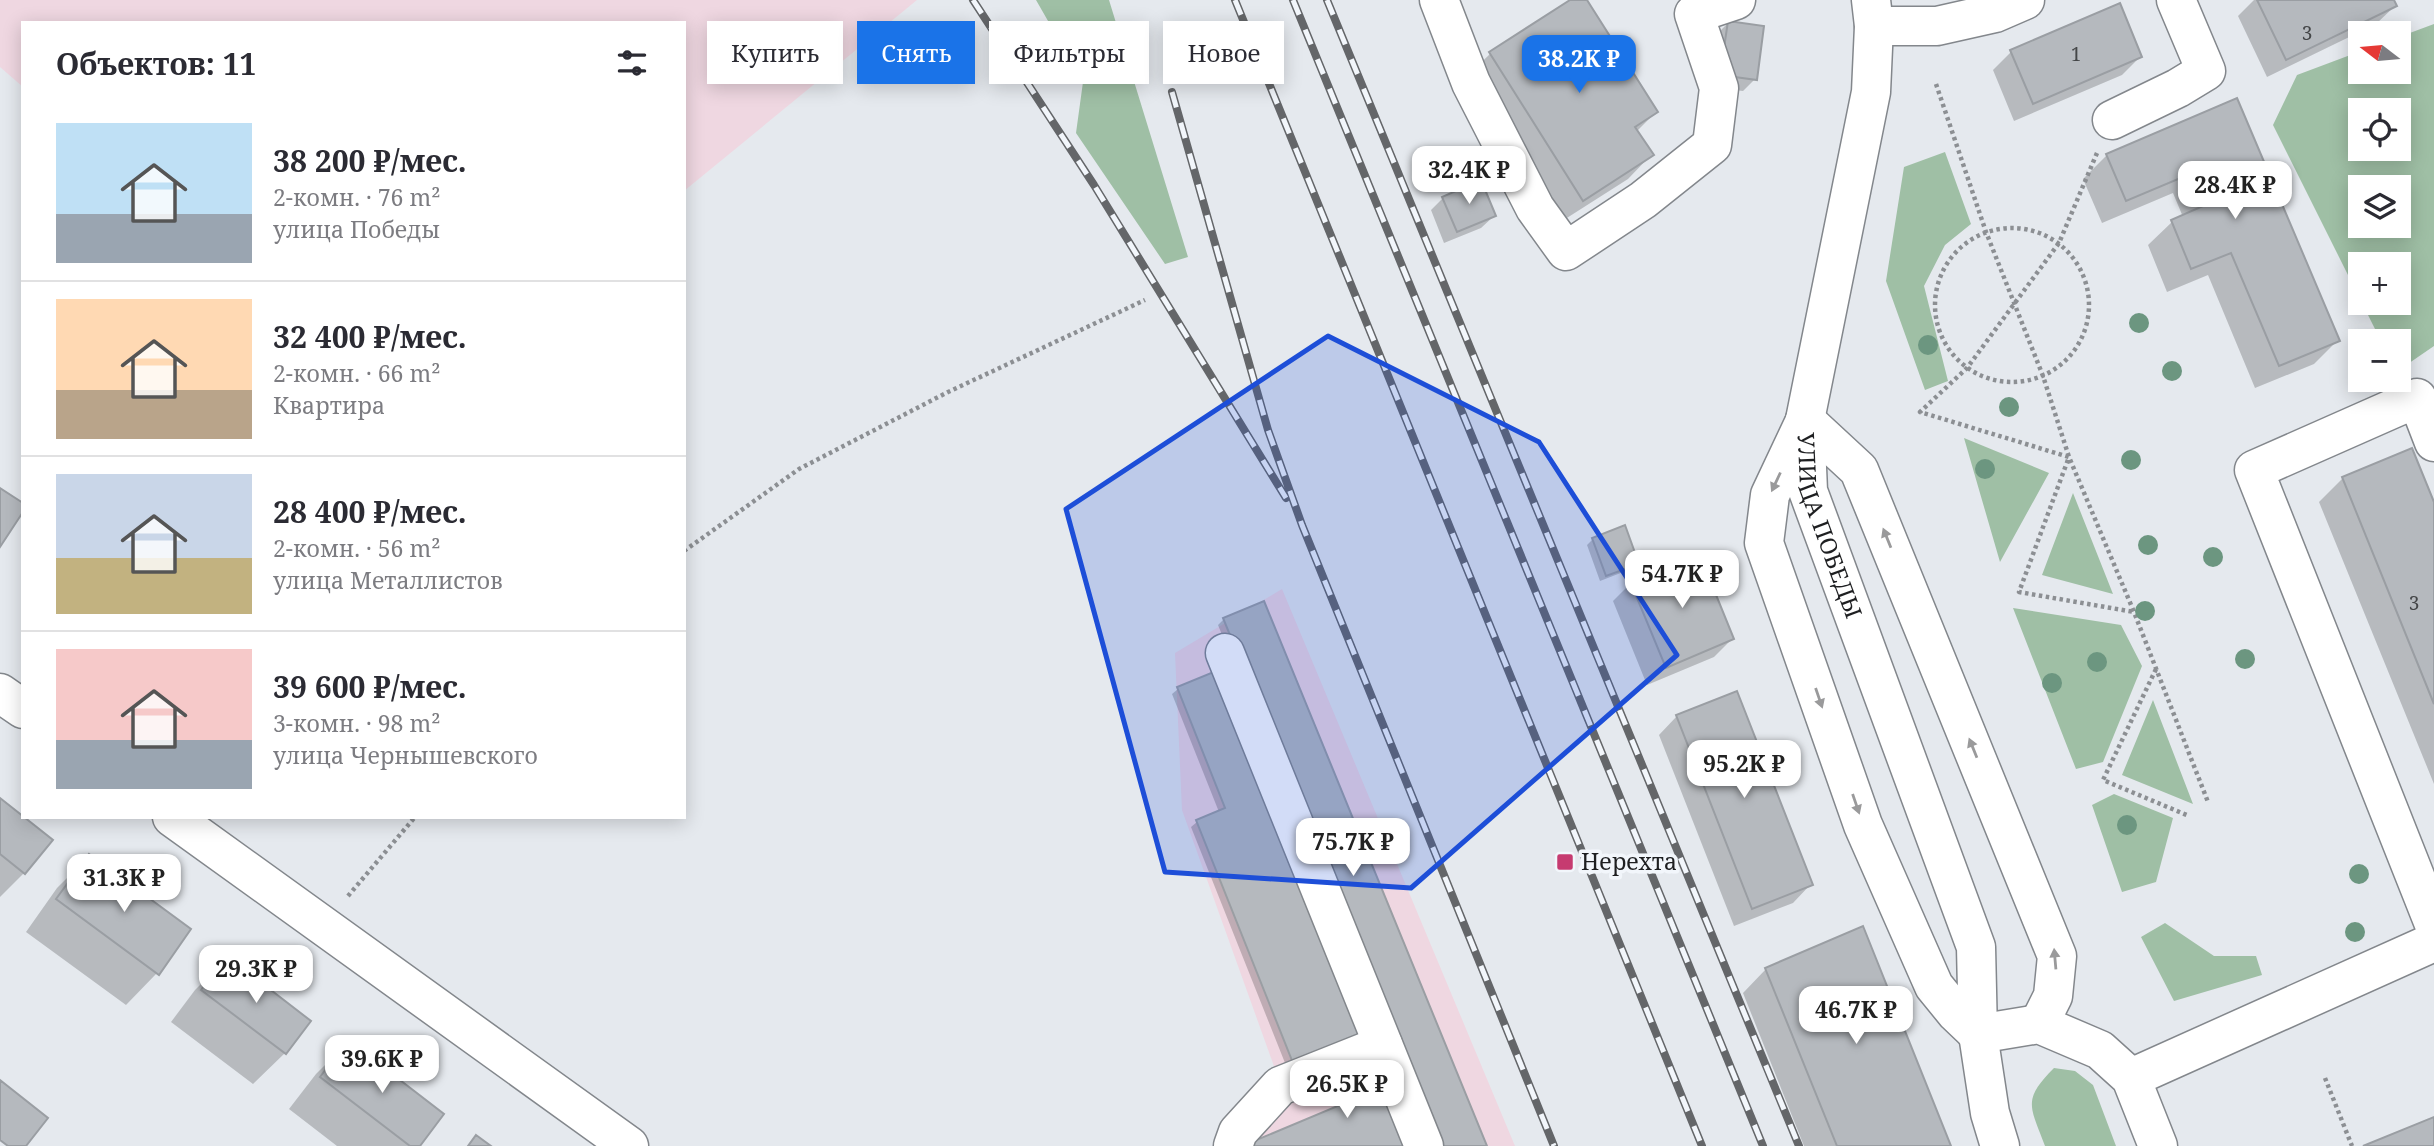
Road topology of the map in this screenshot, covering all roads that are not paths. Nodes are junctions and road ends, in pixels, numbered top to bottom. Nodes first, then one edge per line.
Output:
1 (1439, 0) edge
2 (1736, 0) edge
3 (2025, 0) edge
4 (2176, 0) edge
5 (1873, 13) edge
6 (2112, 120) road end
7 (1805, 420) junction
8 (2434, 442) edge
9 (1225, 653) dead end
10 (0, 693) edge
11 (21, 708) edge
12 (175, 819) edge
13 (2434, 924) edge
14 (2434, 942) edge
15 (2039, 1024) junction
16 (1978, 1034) junction
17 (1383, 1045) junction
18 (2131, 1078) junction
19 (629, 1146) edge
20 (1233, 1146) edge
21 (1424, 1146) edge
22 (2000, 1146) edge
23 (2158, 1146) edge

1 - 2 street
3 - 5 street
4 - 6 street
5 - 7 street, УЛИЦА ПОБЕДЫ
15 -> 7 street
7 - 16 street, УЛИЦА ПОБЕДЫ
7 -> 16 street
8 - 13 street
9 - 17 street
10 - 11 street
12 - 19 street
14 - 18 street
15 - 16 street
15 - 18 street
16 - 22 street, УЛИЦА ПОБЕДЫ
17 - 20 street
17 - 21 street
18 - 23 street

